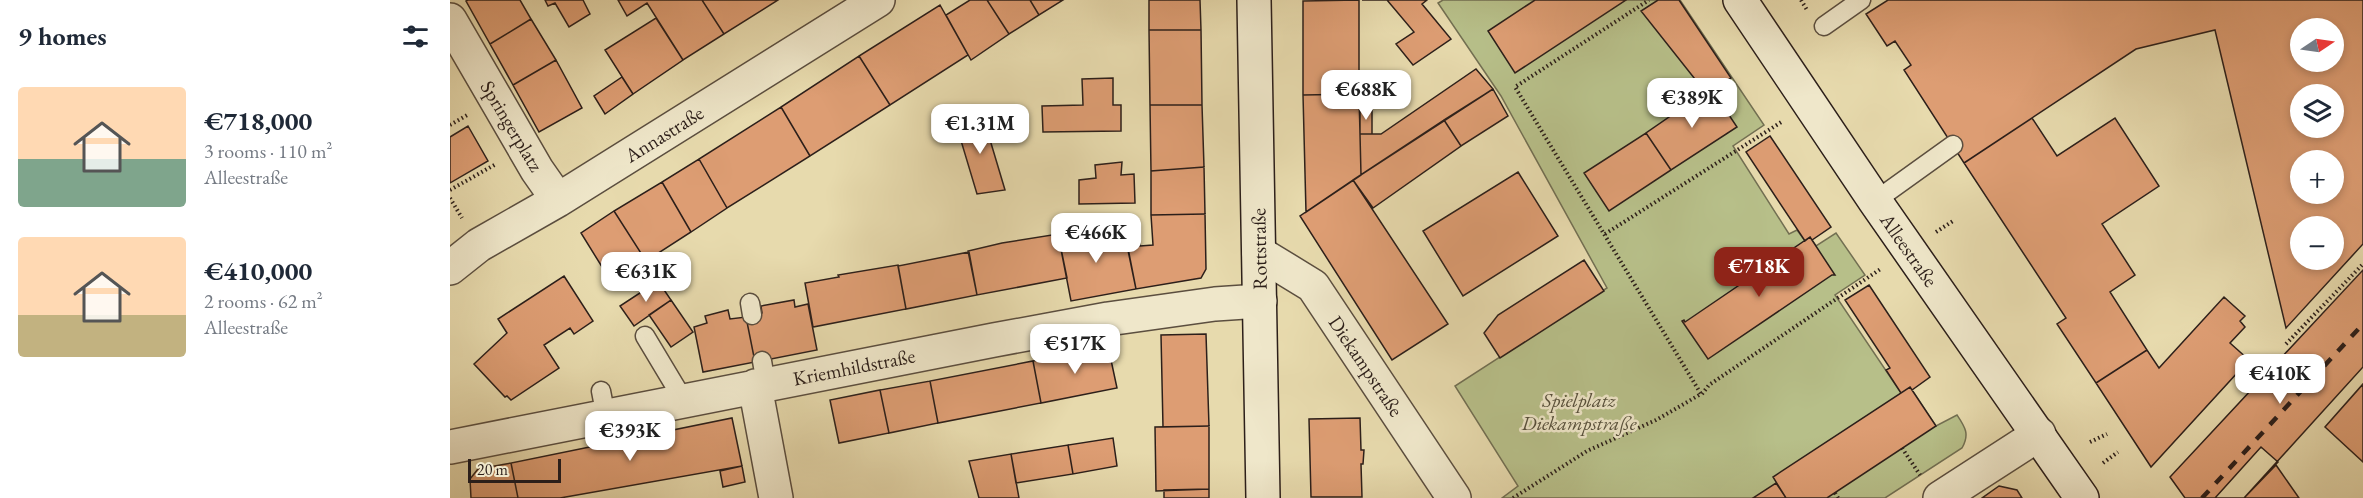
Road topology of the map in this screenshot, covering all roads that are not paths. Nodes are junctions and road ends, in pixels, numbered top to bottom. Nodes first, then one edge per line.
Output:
1 (878, 0) edge
2 (1254, 0) edge
3 (1861, 0) edge
4 (1748, 11) edge
5 (450, 20) edge
6 (1824, 26) dead end
7 (1953, 145) dead end
8 (558, 200) junction
9 (1875, 201) junction
10 (1259, 253) junction
11 (450, 268) edge
12 (1260, 302) junction
13 (645, 336) dead end
14 (761, 377) junction
15 (684, 401) junction
16 (2038, 434) junction
17 (450, 447) edge
18 (1932, 488) edge
19 (776, 498) edge
20 (1263, 498) edge
21 (1454, 498) edge
22 (2082, 498) edge

1 - 8 street, Annastraße
2 - 10 street, Rottstraße
3 - 6 lane
4 - 9 street, Alleestraße
5 - 8 street, Springerplatz
7 - 9 lane
8 - 11 street, Annastraße
9 - 16 street, Alleestraße
10 - 12 street, Rottstraße
10 - 21 street, Diekampstraße
12 - 14 street, Kriemhildstraße
12 - 20 street, Rottstraße
13 - 15 lane
14 - 15 street, Kriemhildstraße
14 - 19 street
15 - 17 street, Kriemhildstraße
16 - 18 street
16 - 22 street, Alleestraße

